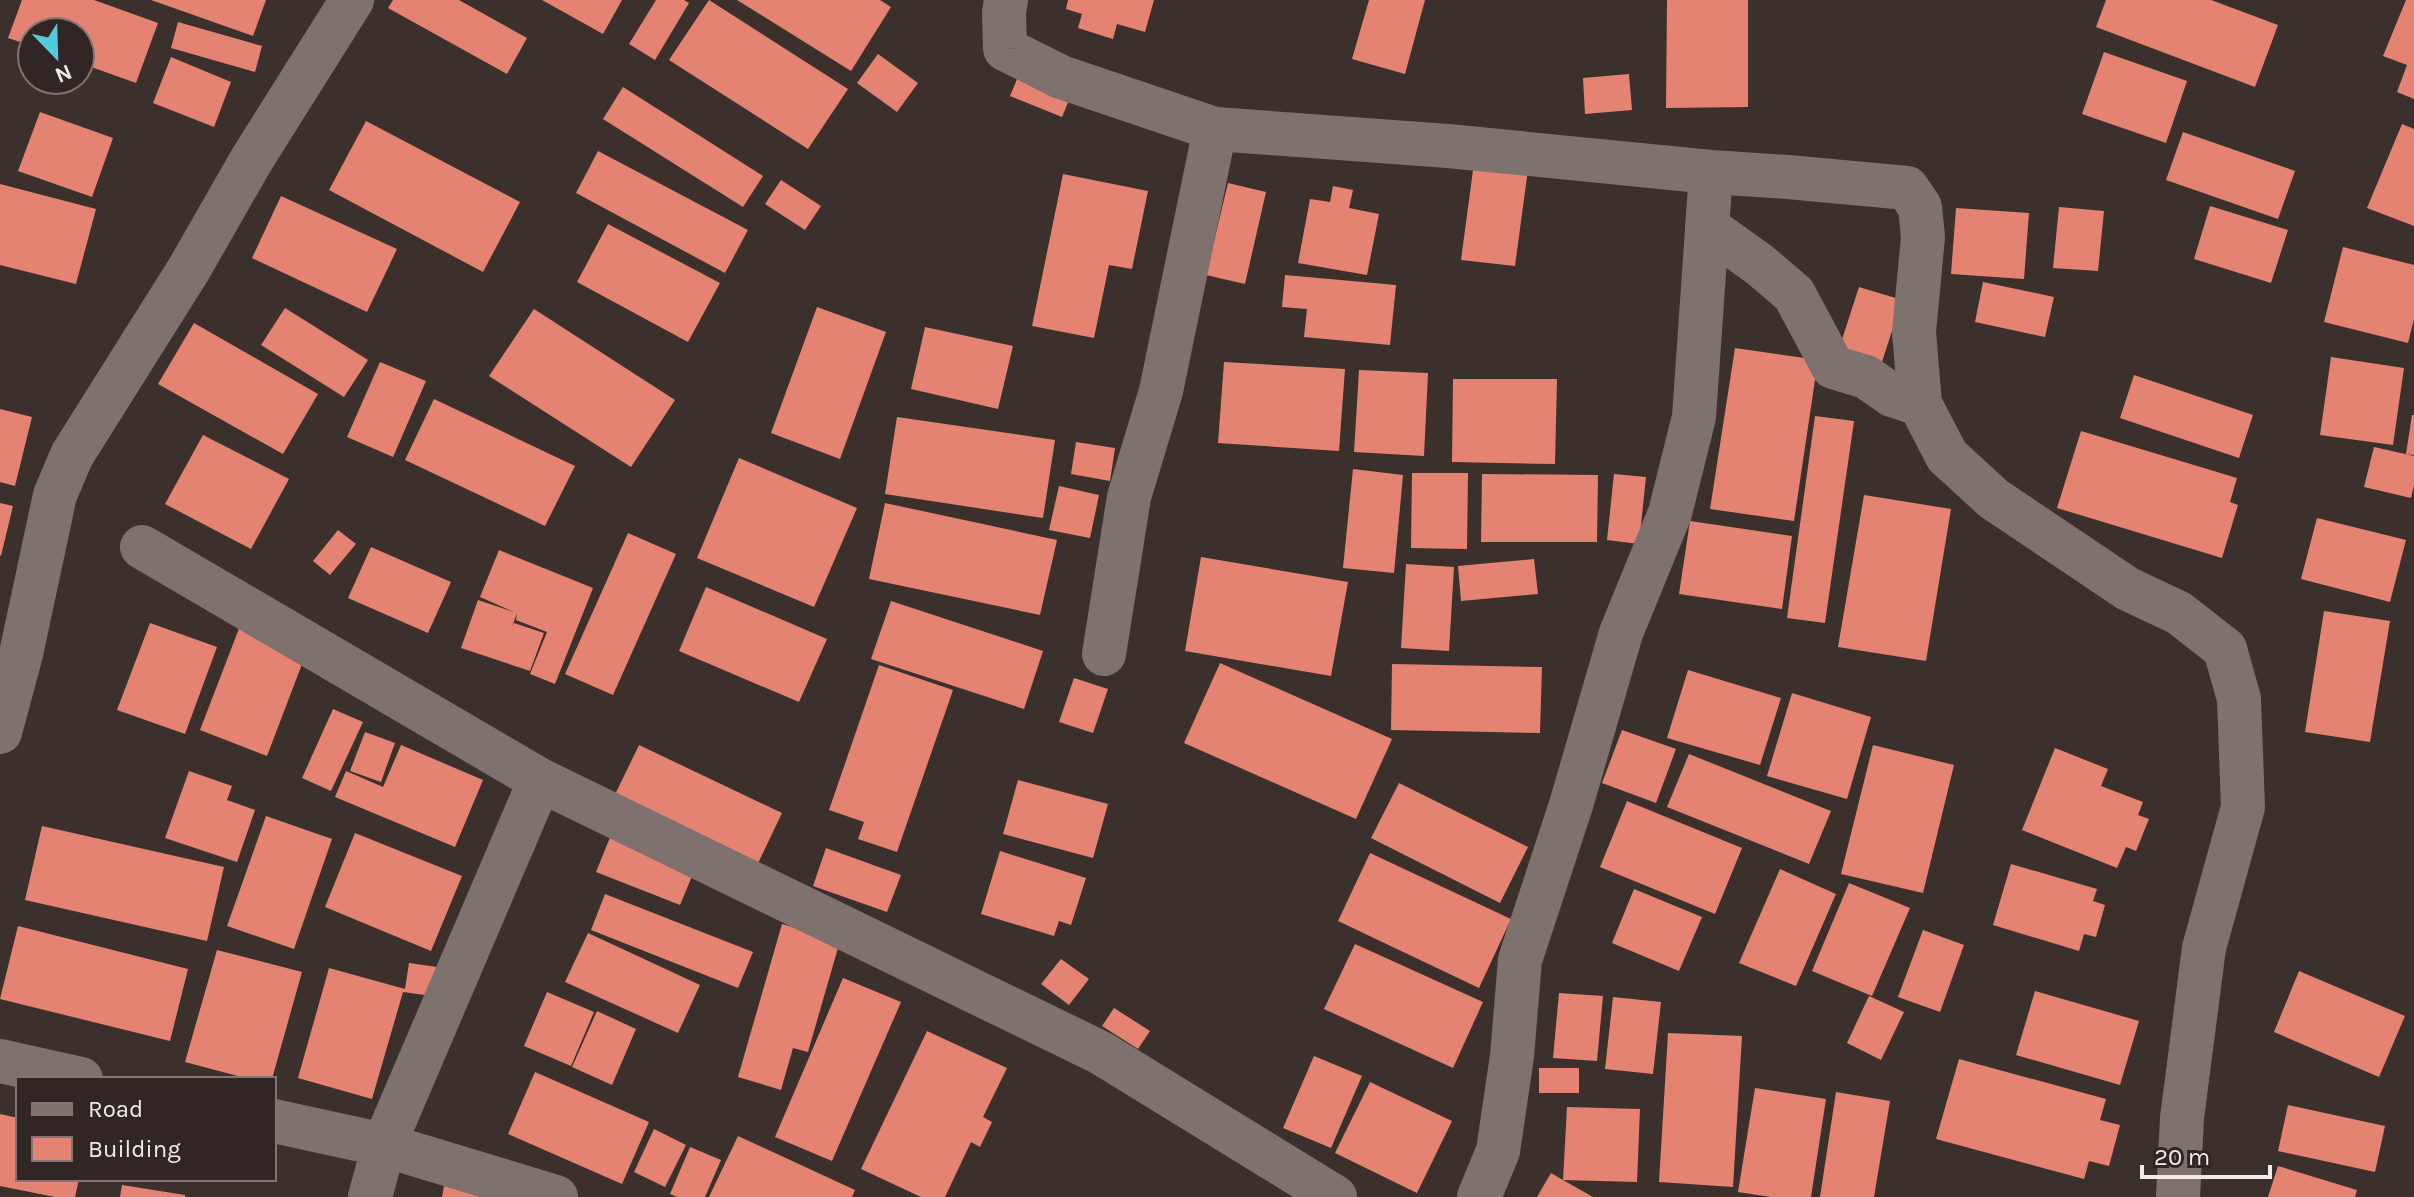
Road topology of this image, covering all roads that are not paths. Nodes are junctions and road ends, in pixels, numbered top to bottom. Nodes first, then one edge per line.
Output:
1 (352, 0) edge
2 (1006, 0) edge
3 (1215, 129) junction
4 (1711, 172) junction
5 (1707, 227) junction
6 (1920, 404) junction
7 (142, 547) dead end
8 (1104, 654) dead end
9 (0, 732) edge
10 (540, 780) junction
11 (0, 1061) edge
12 (72, 1077) edge
13 (276, 1121) edge
14 (384, 1145) junction
15 (370, 1197) edge
16 (556, 1197) edge
17 (1335, 1197) edge
18 (1479, 1197) edge
19 (2178, 1197) edge

1 - 9 street
2 - 3 street
3 - 4 street
3 - 8 street
4 - 5 street
4 - 6 street
5 - 6 street
5 - 18 street
6 - 19 street
7 - 10 street
10 - 14 street
10 - 17 street
11 - 12 street
13 - 14 street
14 - 15 street
14 - 16 street

